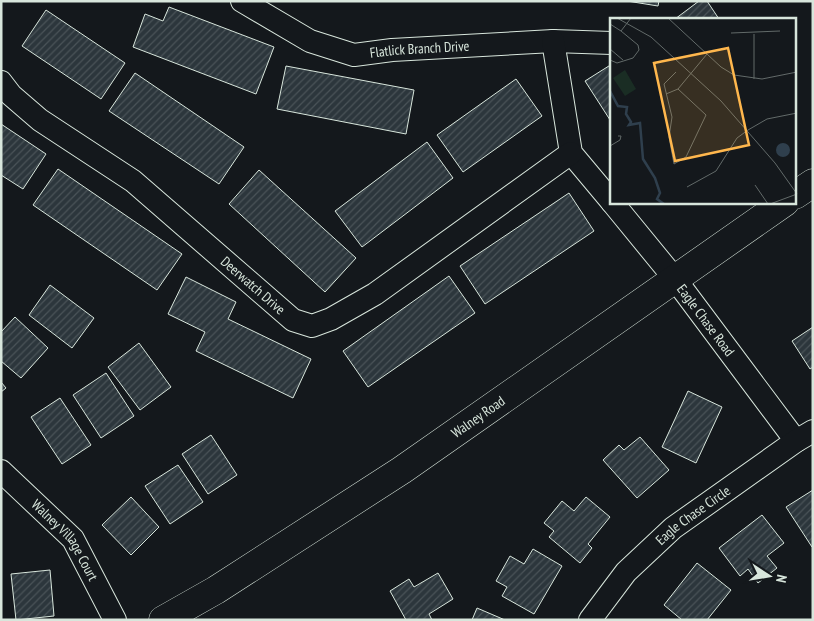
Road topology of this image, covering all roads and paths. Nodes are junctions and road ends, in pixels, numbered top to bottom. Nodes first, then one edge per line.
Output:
1 (242, 1) edge
2 (552, 41) junction
3 (610, 43) edge
4 (1, 82) edge
5 (570, 153) junction
6 (813, 183) edge
7 (796, 194) edge
8 (610, 200) edge
9 (614, 204) edge
10 (782, 204) edge
11 (676, 279) junction
12 (804, 436) edge
13 (1, 471) edge
14 (115, 620) edge
15 (163, 620) edge
16 (590, 620) edge

1 - 2 street, Flatlick Branch Drive
2 - 3 street, Flatlick Branch Drive
2 - 5 street
4 - 5 street, Deerwatch Drive
5 - 8 street, Eagle Chase Road
6 - 7 main road
9 - 11 street, Eagle Chase Road
10 - 11 main road, Walney Road
11 - 12 street, Eagle Chase Road
11 - 15 main road, Walney Road
12 - 16 street, Eagle Chase Circle
13 - 14 street, Walney Village Court

